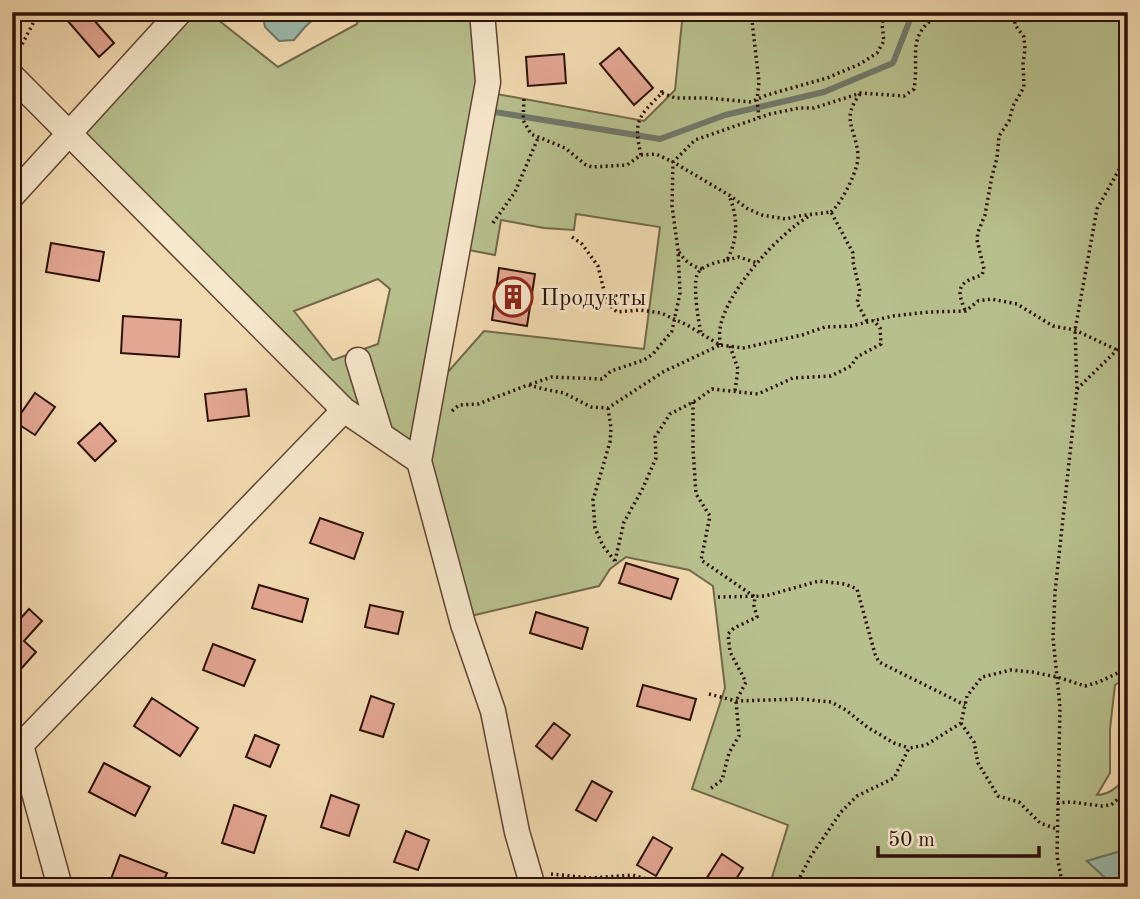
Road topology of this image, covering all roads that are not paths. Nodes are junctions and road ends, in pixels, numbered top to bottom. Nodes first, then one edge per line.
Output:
1 (180, 12) edge
2 (482, 12) edge
3 (12, 76) edge
4 (69, 133) junction
5 (12, 196) edge
6 (358, 360) dead end
7 (344, 410) junction
8 (381, 435) junction
9 (419, 461) junction
10 (17, 741) edge
11 (528, 882) edge
12 (60, 887) edge

1 - 4 street
2 - 9 street
3 - 4 street
4 - 5 street
4 - 7 street
6 - 8 street
7 - 8 street
7 - 10 street
8 - 9 street
9 - 11 street
10 - 12 street

